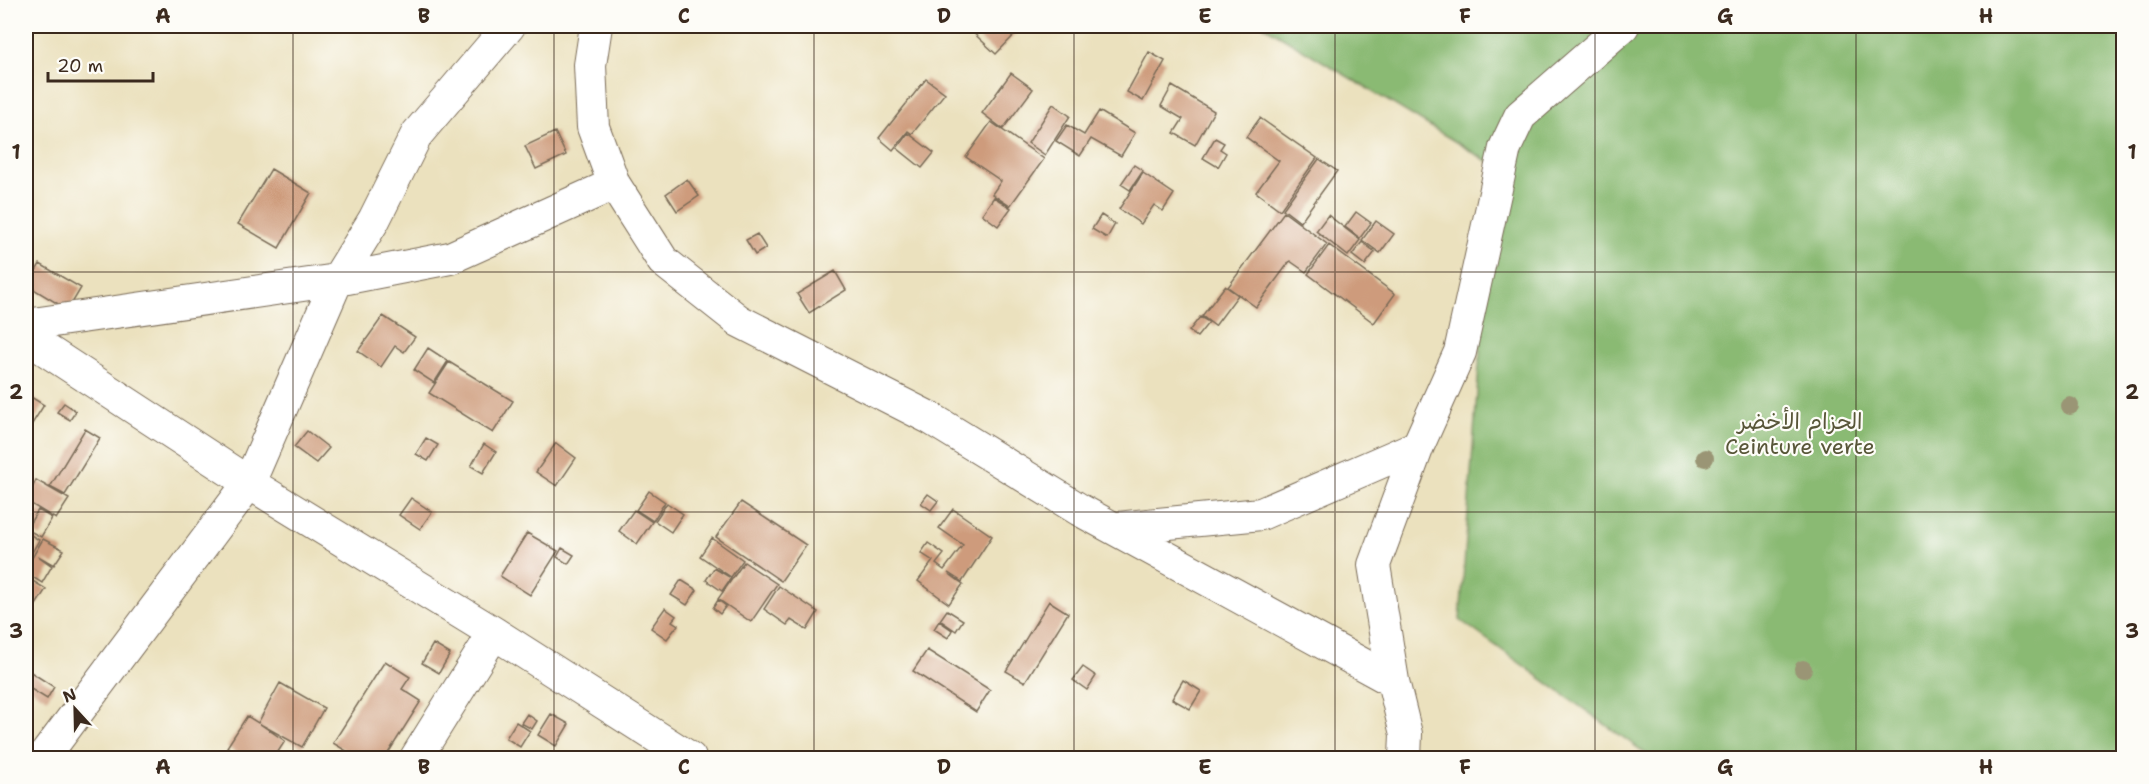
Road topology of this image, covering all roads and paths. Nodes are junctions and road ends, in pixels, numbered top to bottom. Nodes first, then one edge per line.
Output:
1 (509, 26) edge
2 (596, 26) edge
3 (1623, 26) edge
4 (614, 184) junction
5 (337, 280) junction
6 (26, 325) edge
7 (26, 337) edge
8 (1418, 446) junction
9 (249, 483) junction
10 (1117, 528) junction
11 (494, 633) junction
12 (1394, 681) junction
13 (43, 759) edge
14 (416, 759) edge
15 (690, 759) edge
16 (1405, 759) edge

1 - 5 street
2 - 4 street
3 - 8 street
4 - 5 street
4 - 10 street
5 - 6 street
5 - 9 street
7 - 9 street
8 - 10 street
8 - 12 street
9 - 11 street
9 - 13 street
10 - 12 street
11 - 14 street
11 - 15 street
12 - 16 street

